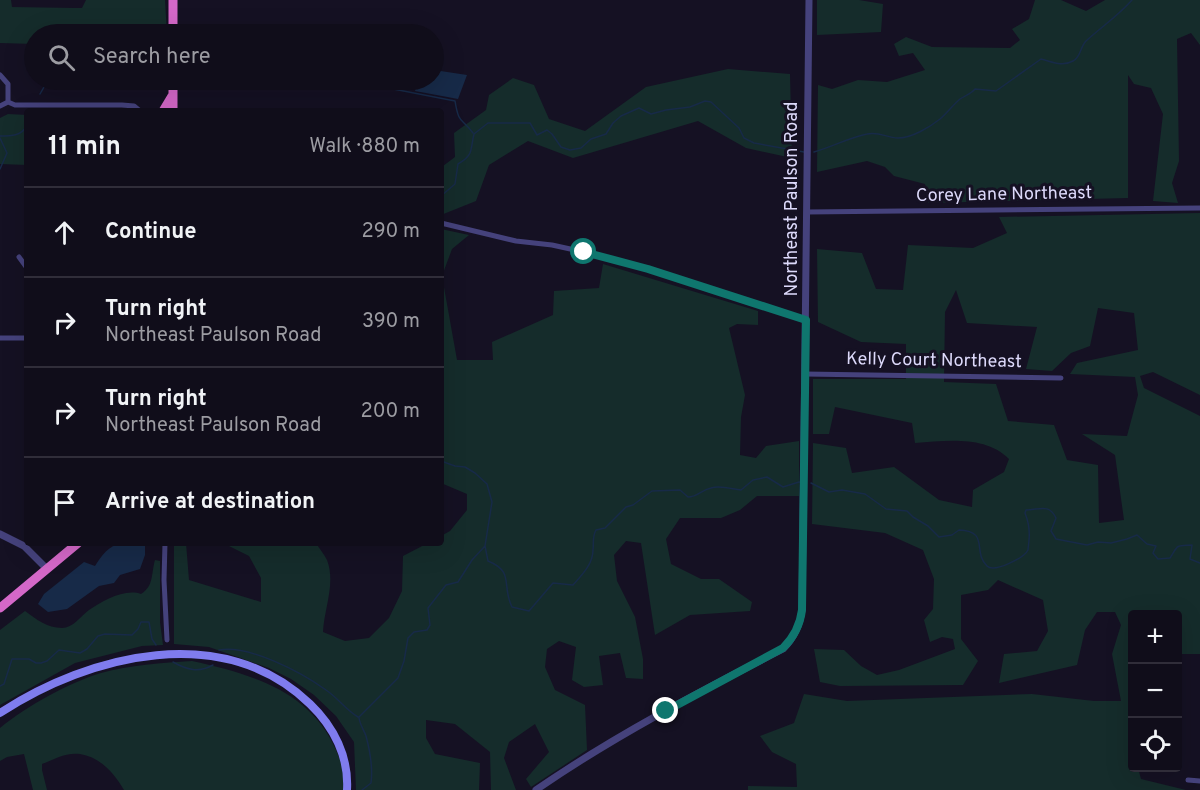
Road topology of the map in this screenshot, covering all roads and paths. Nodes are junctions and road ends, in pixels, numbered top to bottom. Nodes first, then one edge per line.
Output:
1 (173, 0) edge
2 (809, 0) edge
3 (173, 24) edge
4 (0, 75) edge
5 (173, 90) edge
6 (173, 94) junction
7 (8, 102) junction
8 (0, 106) edge
9 (136, 108) edge
10 (165, 108) edge
11 (173, 108) edge
12 (1200, 208) edge
13 (807, 212) junction
14 (444, 224) edge
15 (19, 257) dead end
16 (24, 264) edge
17 (806, 320) junction
18 (0, 338) edge
19 (24, 338) edge
20 (806, 374) junction
21 (1061, 378) dead end
22 (0, 534) edge
23 (74, 546) edge
24 (165, 546) edge
25 (47, 569) junction
26 (0, 608) edge
27 (167, 640) dead end
28 (0, 713) edge
29 (1188, 780) dead end
30 (1200, 780) edge
31 (347, 790) edge
32 (536, 790) edge

1 - 3 highway
2 - 13 street, Northeast Paulson Road
4 - 7 street
5 - 6 highway
6 - 10 highway
6 - 11 highway
7 - 8 street
7 - 9 street
12 - 13 street, Corey Lane Northeast
13 - 17 street, Northeast Paulson Road
14 - 17 street
15 - 16 street
17 - 20 street, Northeast Paulson Road
18 - 19 street
20 - 21 street, Kelly Court Northeast
20 - 32 street, Northeast Paulson Road
22 - 25 street
23 - 25 highway
24 - 27 street
25 - 26 highway
28 - 31 main road
29 - 30 street

